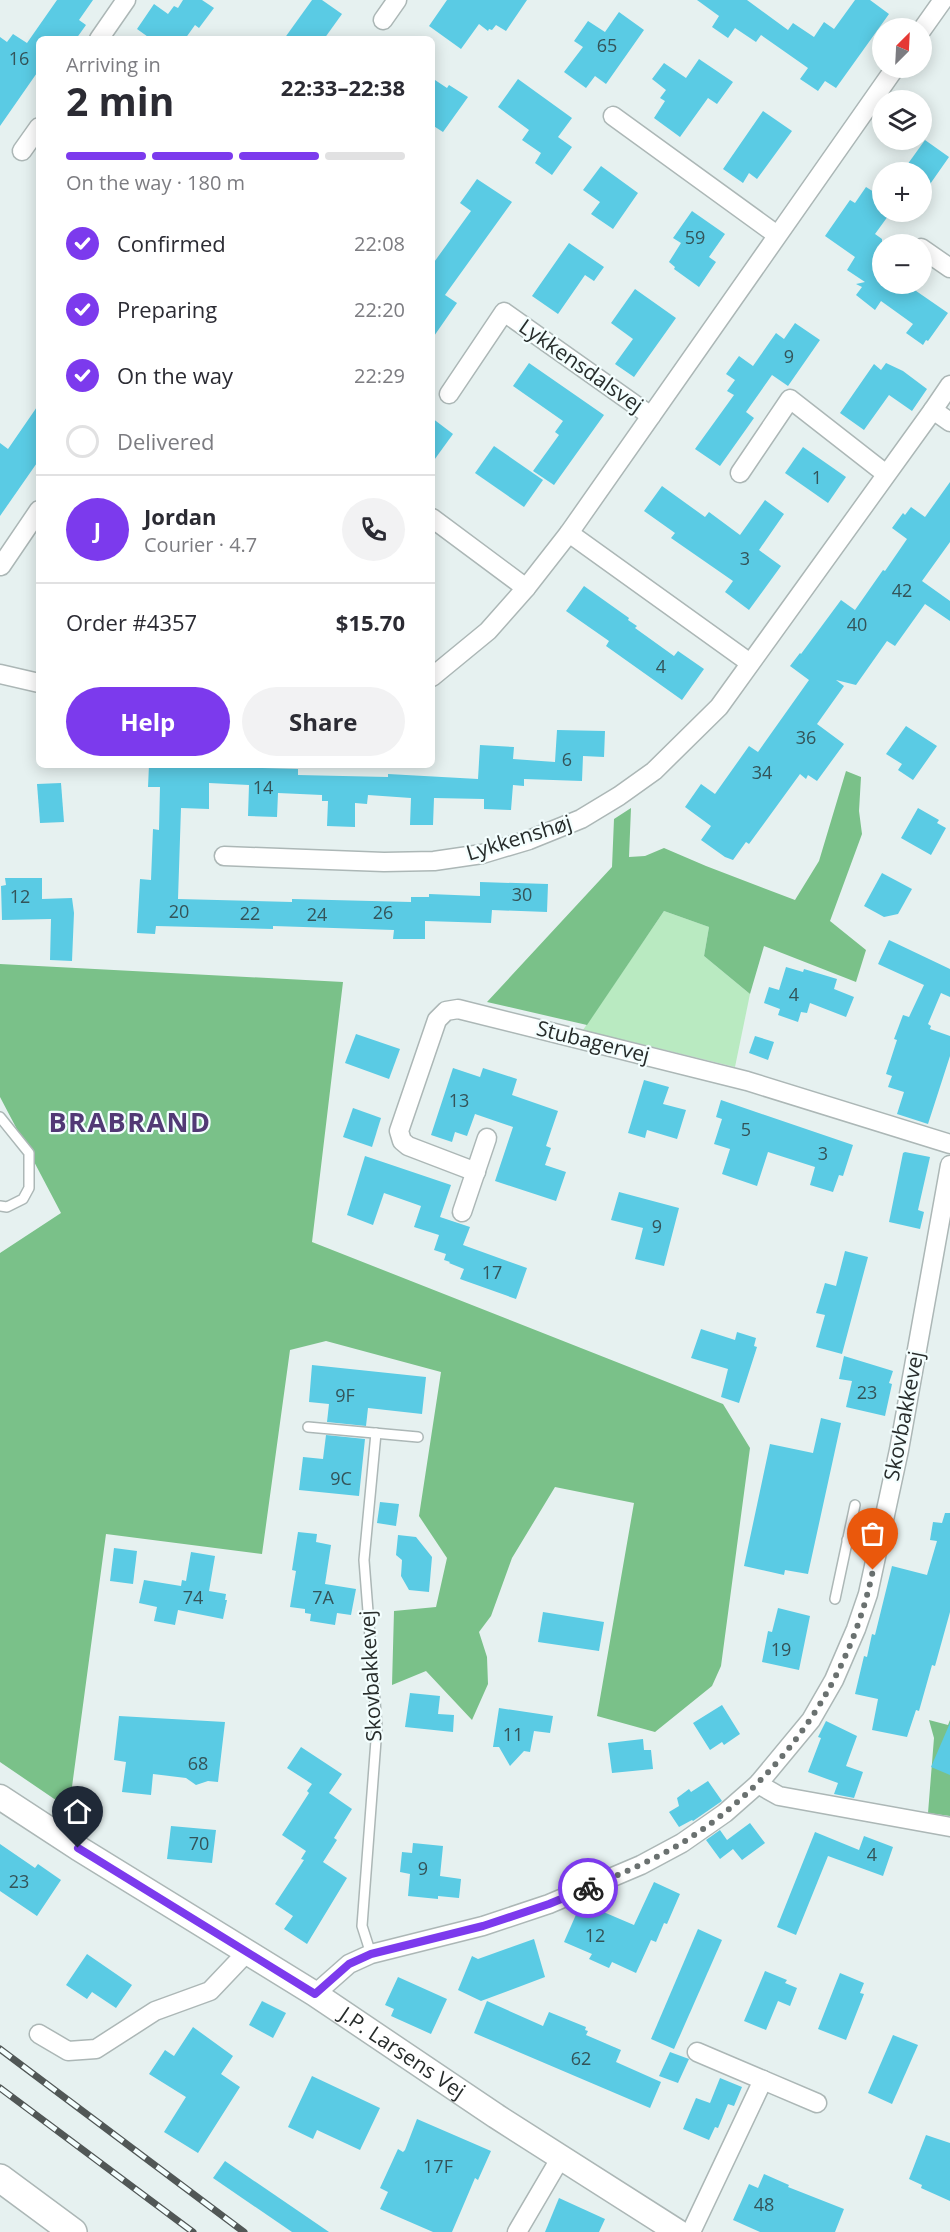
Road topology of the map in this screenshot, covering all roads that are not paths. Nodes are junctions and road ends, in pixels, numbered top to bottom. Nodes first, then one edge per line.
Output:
1 (126, 0) edge
2 (397, 0) edge
3 (943, 0) edge
4 (930, 18) edge
5 (383, 20) dead end
6 (101, 36) edge
7 (888, 78) edge
8 (613, 116) dead end
9 (36, 131) edge
10 (22, 151) dead end
11 (777, 235) junction
12 (932, 256) edge
13 (950, 268) edge
14 (950, 386) edge
15 (449, 394) dead end
16 (933, 410) junction
17 (651, 416) junction
18 (950, 422) edge
19 (740, 473) dead end
20 (886, 474) junction
21 (36, 514) edge
22 (435, 520) edge
23 (569, 533) junction
24 (1, 566) edge
25 (526, 588) junction
26 (750, 663) junction
27 (0, 674) edge
28 (435, 675) edge
29 (36, 682) edge
30 (224, 856) dead end
31 (0, 1117) edge
32 (487, 1138) dead end
33 (950, 1144) edge
34 (950, 1165) edge
35 (476, 1172) junction
36 (0, 1206) edge
37 (462, 1212) dead end
38 (308, 1427) dead end
39 (376, 1433) junction
40 (418, 1437) dead end
41 (855, 1505) dead end
42 (847, 1540) junction
43 (878, 1547) junction
44 (835, 1599) dead end
45 (758, 1785) junction
46 (0, 1797) edge
47 (950, 1827) edge
48 (248, 1951) junction
49 (371, 1954) junction
50 (315, 1994) junction
51 (39, 2034) dead end
52 (697, 2052) dead end
53 (763, 2080) junction
54 (817, 2103) dead end
55 (561, 2157) junction
56 (0, 2178) edge
57 (73, 2232) edge
58 (517, 2232) edge
59 (678, 2232) edge
60 (691, 2232) edge

1 - 6 street
2 - 5 street
3 - 4 street
7 - 11 street, Lykkensdalsvej
8 - 11 street
9 - 10 street
11 - 17 street, Lykkensdalsvej
12 - 13 street
14 - 16 street, Lykkenshøj
15 - 17 street, Lykkensdalsvej
16 - 18 street
16 - 20 street, Lykkenshøj
17 - 23 street, Lykkensdalsvej
19 - 20 street
20 - 26 street, Lykkenshøj
21 - 24 street
22 - 25 street
23 - 25 street, Lykkensdalsvej
23 - 26 street
25 - 28 street, Lykkensdalsvej
26 - 30 street, Lykkenshøj
27 - 29 street
31 - 36 lane
32 - 35 street
33 - 35 street, Stubagervej
34 - 43 street, Skovbakkevej
35 - 37 street
38 - 39 lane
39 - 40 lane
39 - 49 lane, Skovbakkevej
41 - 42 lane
42 - 43 lane
42 - 44 lane
43 - 45 street, Skovbakkevej
45 - 47 street
45 - 49 street, Skovbakkevej
46 - 48 street, J.P. Larsens Vej
48 - 50 street, J.P. Larsens Vej
48 - 51 street
49 - 50 street, Skovbakkevej
50 - 55 street, J.P. Larsens Vej
52 - 53 street
53 - 54 street
53 - 60 street
55 - 58 street
55 - 59 street, J.P. Larsens Vej
56 - 57 main road

